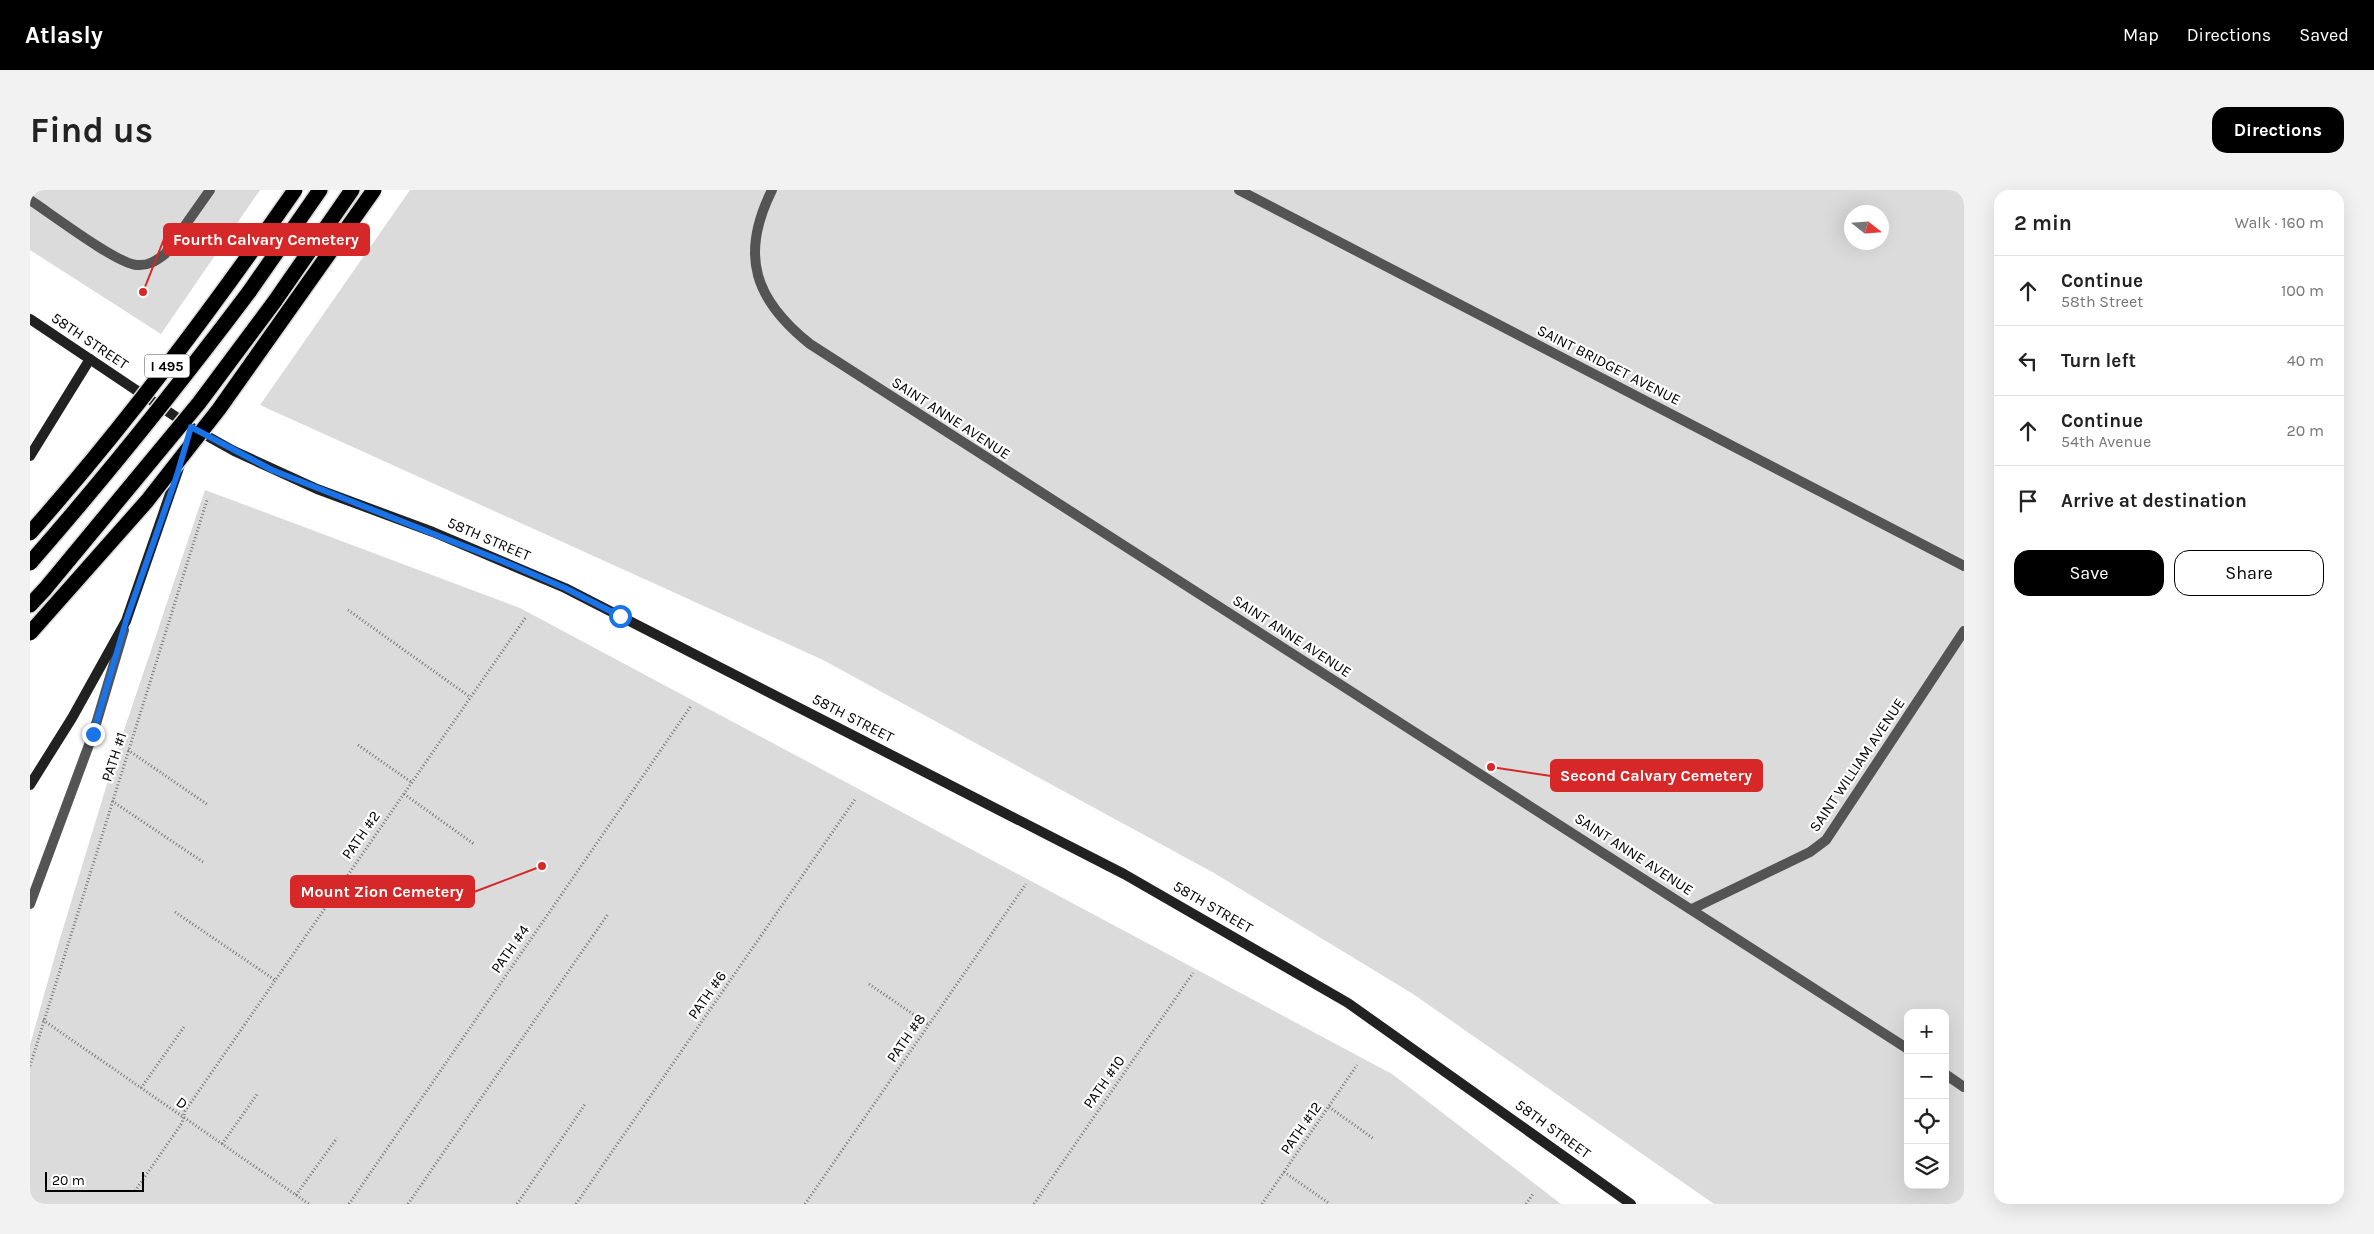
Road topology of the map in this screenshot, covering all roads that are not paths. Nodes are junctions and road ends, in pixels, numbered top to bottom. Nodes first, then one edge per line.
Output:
1 (210, 190) edge
2 (294, 190) edge
3 (320, 190) edge
4 (352, 190) edge
5 (374, 190) edge
6 (772, 190) edge
7 (1240, 190) edge
8 (30, 200) edge
9 (30, 319) edge
10 (90, 360) junction
11 (191, 427) junction
12 (30, 456) edge
13 (30, 533) edge
14 (30, 563) edge
15 (1964, 566) edge
16 (30, 605) edge
17 (126, 621) junction
18 (1964, 631) edge
19 (30, 633) edge
20 (30, 785) edge
21 (30, 904) edge
22 (1692, 909) junction
23 (1904, 1046) edge
24 (1949, 1077) edge
25 (1964, 1087) edge
26 (1631, 1204) edge

1 - 8 street
2 - 13 highway, I 495, bridge
3 - 14 highway, bridge
4 - 16 highway, bridge
5 - 19 highway, bridge
6 - 22 street, SAINT ANNE AVENUE
7 - 15 street, SAINT BRIDGET AVENUE
9 - 10 main road, 58TH STREET
10 - 11 main road, 58TH STREET
10 - 12 main road
11 - 17 main road
11 - 26 main road, 58TH STREET
17 - 20 main road
17 - 21 street
18 - 22 street, SAINT WILLIAM AVENUE
22 - 23 street, SAINT ANNE AVENUE
24 - 25 street

